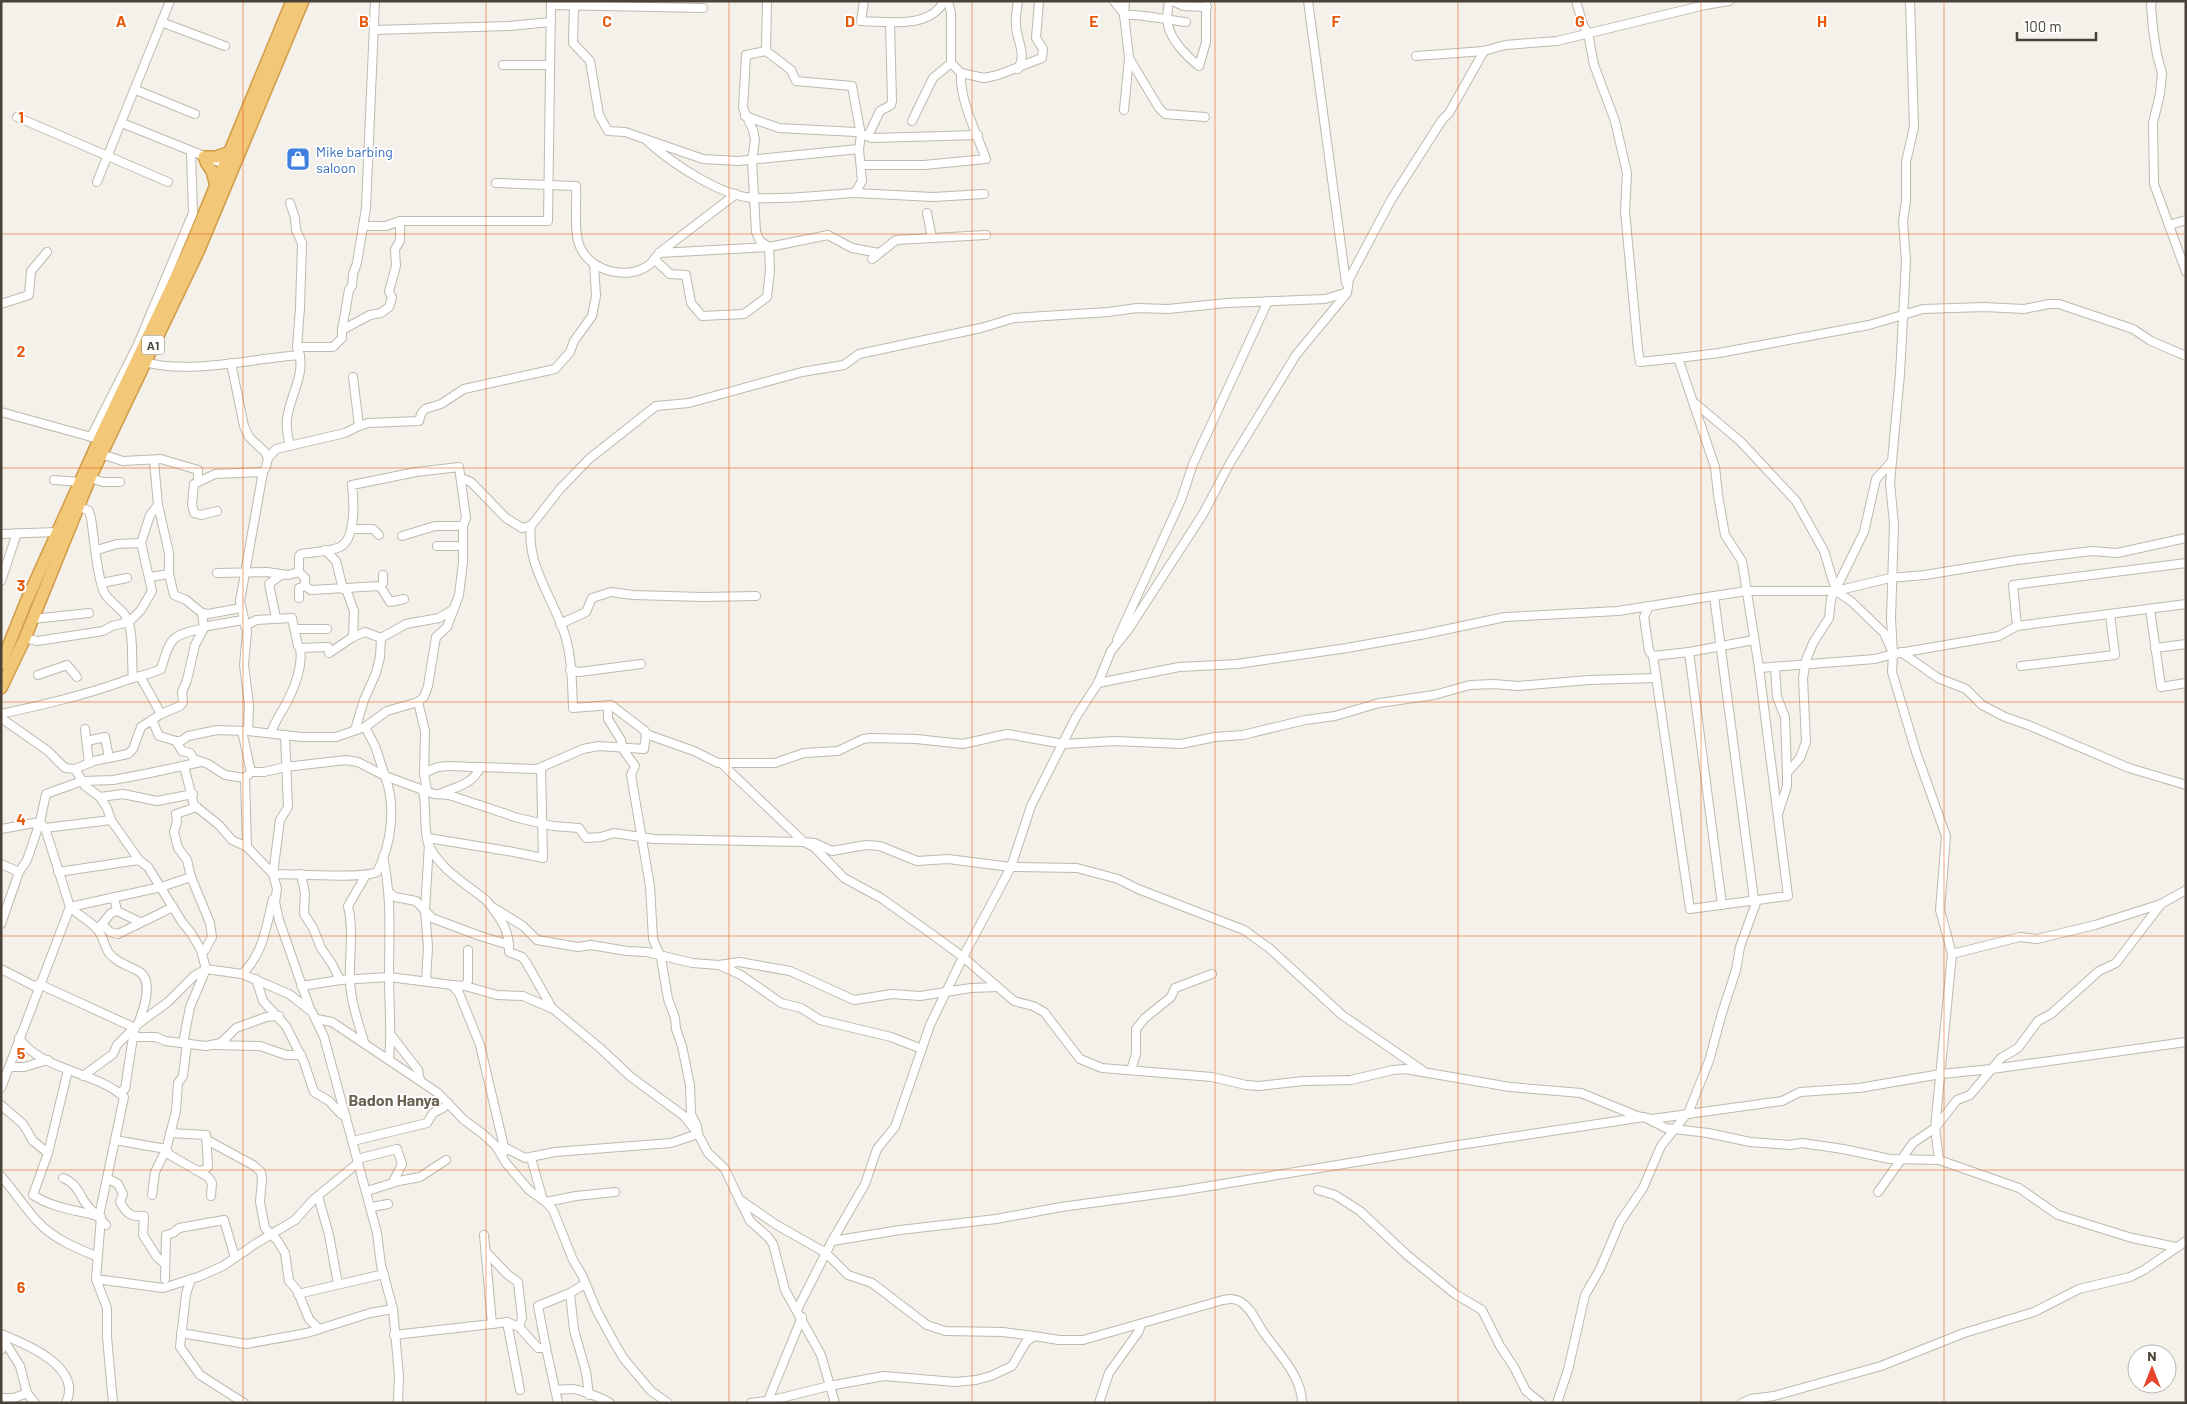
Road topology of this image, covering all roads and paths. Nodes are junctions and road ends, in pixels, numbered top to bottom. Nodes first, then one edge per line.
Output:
1 (170, 1) edge
2 (292, 1) edge
3 (303, 1) edge
4 (375, 1) edge
5 (766, 1) edge
6 (864, 1) edge
7 (946, 1) edge
8 (1018, 1) edge
9 (1039, 1) edge
10 (1114, 1) edge
11 (1125, 1) edge
12 (1169, 1) edge
13 (1173, 1) edge
14 (1308, 1) edge
15 (1576, 1) edge
16 (1729, 1) edge
17 (1910, 1) edge
18 (2152, 1) edge
19 (551, 3) edge
20 (1704, 3) edge
21 (1206, 4) edge
22 (574, 5) junction
23 (703, 8) dead end
24 (934, 13) junction
25 (951, 13) junction
26 (1124, 15) junction
27 (1167, 21) junction
28 (161, 22) junction
29 (551, 22) junction
30 (890, 22) junction
31 (1186, 22) dead end
32 (374, 30) junction
33 (1588, 33) junction
34 (225, 46) dead end
35 (766, 51) junction
36 (1484, 51) junction
37 (1416, 56) dead end
38 (1129, 58) junction
39 (951, 63) junction
40 (503, 65) dead end
41 (550, 65) junction
42 (1018, 68) junction
43 (961, 73) junction
44 (136, 90) junction
45 (1124, 110) dead end
46 (195, 114) dead end
47 (745, 116) junction
48 (17, 117) dead end
49 (1205, 117) dead end
50 (912, 121) dead end
51 (122, 123) junction
52 (864, 134) junction
53 (978, 135) junction
54 (645, 139) junction
55 (860, 149) junction
56 (230, 152) junction
57 (199, 156) junction
58 (108, 157) junction
59 (752, 160) junction
60 (862, 165) junction
61 (228, 169) junction
62 (98, 182) dead end
63 (168, 182) dead end
64 (496, 183) dead end
65 (549, 185) junction
66 (216, 186) junction
67 (855, 193) junction
68 (736, 194) junction
69 (984, 194) dead end
70 (754, 198) junction
71 (290, 203) dead end
72 (927, 213) dead end
73 (2186, 220) edge
74 (400, 221) junction
75 (2169, 225) junction
76 (363, 226) junction
77 (986, 235) dead end
78 (932, 238) junction
79 (769, 248) junction
80 (47, 252) dead end
81 (880, 253) junction
82 (656, 256) junction
83 (872, 259) dead end
84 (594, 264) junction
85 (2186, 272) edge
86 (1347, 293) junction
87 (1268, 301) junction
88 (1, 304) edge
89 (1902, 316) junction
90 (342, 330) junction
91 (299, 351) junction
92 (2186, 356) edge
93 (1678, 358) junction
94 (145, 362) junction
95 (231, 363) junction
96 (353, 377) dead end
97 (1695, 403) junction
98 (1, 412) edge
99 (359, 426) junction
100 (95, 438) junction
101 (290, 446) junction
102 (101, 454) junction
103 (268, 458) junction
104 (154, 460) junction
105 (1892, 462) junction
106 (263, 472) junction
107 (461, 478) junction
108 (54, 480) dead end
109 (85, 480) junction
110 (120, 482) dead end
111 (198, 482) junction
112 (158, 505) junction
113 (78, 506) junction
114 (212, 512) dead end
115 (463, 526) junction
116 (531, 526) junction
117 (352, 529) junction
118 (57, 532) junction
119 (17, 533) junction
120 (1, 534) edge
121 (379, 535) dead end
122 (402, 536) dead end
123 (2186, 538) edge
124 (141, 543) junction
125 (437, 546) dead end
126 (462, 546) junction
127 (97, 550) junction
128 (325, 550) junction
129 (2186, 563) edge
130 (245, 572) junction
131 (298, 572) junction
132 (217, 573) dead end
133 (169, 574) junction
134 (282, 574) junction
135 (383, 575) dead end
136 (150, 577) junction
137 (127, 578) dead end
138 (1890, 578) junction
139 (1, 581) edge
140 (102, 583) junction
141 (305, 586) junction
142 (380, 586) junction
143 (344, 589) junction
144 (1746, 591) junction
145 (1836, 591) junction
146 (756, 596) dead end
147 (1714, 596) junction
148 (299, 598) dead end
149 (404, 599) dead end
150 (2186, 604) edge
151 (1648, 606) junction
152 (241, 608) junction
153 (454, 609) junction
154 (2150, 609) junction
155 (89, 613) dead end
156 (202, 613) junction
157 (2110, 614) junction
158 (33, 618) junction
159 (276, 618) junction
160 (129, 622) junction
161 (244, 623) junction
162 (560, 624) junction
163 (2017, 626) junction
164 (204, 628) junction
165 (295, 629) junction
166 (327, 629) dead end
167 (353, 637) junction
168 (25, 638) junction
169 (382, 638) junction
170 (1754, 640) junction
171 (2186, 644) edge
172 (1720, 647) junction
173 (300, 648) junction
174 (1113, 648) junction
175 (2155, 648) junction
176 (1689, 652) junction
177 (1897, 653) junction
178 (1653, 656) junction
179 (1, 664) edge
180 (641, 664) dead end
181 (1805, 664) junction
182 (2021, 666) dead end
183 (1775, 667) junction
184 (1759, 668) junction
185 (570, 670) junction
186 (38, 675) dead end
187 (77, 677) dead end
188 (136, 677) junction
189 (1656, 678) junction
190 (1098, 683) junction
191 (2186, 683) edge
192 (1, 688) edge
193 (418, 702) junction
194 (608, 705) junction
195 (1, 714) edge
196 (161, 714) junction
197 (1, 718) edge
198 (152, 720) junction
199 (365, 727) junction
200 (85, 729) dead end
201 (356, 730) junction
202 (245, 731) junction
203 (271, 733) junction
204 (646, 734) junction
205 (285, 735) junction
206 (87, 740) junction
207 (176, 741) junction
208 (1064, 744) junction
209 (622, 748) junction
210 (109, 758) junction
211 (89, 762) junction
212 (200, 762) junction
213 (721, 763) junction
214 (184, 766) junction
215 (285, 767) junction
216 (480, 767) junction
217 (541, 768) junction
218 (75, 769) junction
219 (1787, 773) junction
220 (424, 774) junction
221 (248, 775) junction
222 (385, 776) junction
223 (82, 781) junction
224 (2186, 785) edge
225 (424, 790) junction
226 (193, 794) junction
227 (440, 794) junction
228 (100, 797) junction
229 (197, 807) junction
230 (1777, 816) junction
231 (111, 820) junction
232 (542, 824) junction
233 (42, 825) junction
234 (1, 829) edge
235 (642, 838) junction
236 (428, 841) junction
237 (804, 842) junction
238 (247, 848) junction
239 (383, 857) junction
240 (139, 860) junction
241 (1, 864) edge
242 (1011, 867) junction
243 (19, 872) junction
244 (58, 872) junction
245 (272, 874) junction
246 (301, 874) junction
247 (366, 875) junction
248 (191, 877) junction
249 (161, 887) junction
250 (277, 889) junction
251 (2186, 890) edge
252 (389, 892) junction
253 (114, 897) junction
254 (1755, 900) junction
255 (2161, 904) junction
256 (490, 905) junction
257 (1722, 905) junction
258 (70, 907) junction
259 (173, 907) junction
260 (117, 910) junction
261 (425, 911) junction
262 (140, 922) junction
263 (1, 924) edge
264 (99, 926) junction
265 (509, 945) junction
266 (200, 950) junction
267 (468, 950) dead end
268 (1952, 954) junction
269 (660, 955) junction
270 (963, 957) junction
271 (719, 965) junction
272 (206, 969) junction
273 (1, 970) edge
274 (242, 974) junction
275 (1212, 974) dead end
276 (389, 977) junction
277 (256, 979) junction
278 (340, 980) junction
279 (350, 980) junction
280 (426, 980) junction
281 (452, 985) junction
282 (39, 986) junction
283 (301, 986) junction
284 (465, 986) junction
285 (997, 987) junction
286 (946, 993) junction
287 (552, 1008) junction
288 (312, 1012) junction
289 (279, 1016) junction
290 (317, 1019) junction
291 (137, 1026) junction
292 (391, 1035) junction
293 (133, 1037) junction
294 (19, 1038) junction
295 (364, 1042) junction
296 (2186, 1042) edge
297 (185, 1043) junction
298 (213, 1045) junction
299 (922, 1049) junction
300 (300, 1055) junction
301 (389, 1059) junction
302 (48, 1060) junction
303 (9, 1067) junction
304 (1992, 1069) junction
305 (68, 1070) junction
306 (1131, 1070) junction
307 (1425, 1072) junction
308 (1940, 1074) junction
309 (83, 1076) junction
310 (420, 1080) junction
311 (1, 1088) edge
312 (119, 1093) junction
313 (448, 1103) junction
314 (1, 1105) edge
315 (1684, 1116) junction
316 (346, 1117) junction
317 (1644, 1117) junction
318 (1935, 1128) junction
319 (1675, 1129) junction
320 (170, 1133) junction
321 (698, 1134) junction
322 (115, 1140) junction
323 (207, 1140) junction
324 (353, 1141) junction
325 (504, 1147) junction
326 (166, 1149) junction
327 (48, 1154) junction
328 (531, 1158) junction
329 (1900, 1159) junction
330 (446, 1160) dead end
331 (1939, 1160) junction
332 (357, 1161) junction
333 (508, 1165) junction
334 (208, 1167) junction
335 (196, 1170) junction
336 (1, 1176) edge
337 (63, 1178) dead end
338 (107, 1178) junction
339 (393, 1182) junction
340 (212, 1183) junction
341 (1318, 1190) dead end
342 (367, 1191) junction
343 (615, 1192) dead end
344 (1878, 1192) dead end
345 (152, 1195) dead end
346 (211, 1196) dead end
347 (318, 1196) junction
348 (739, 1199) junction
349 (545, 1201) junction
350 (388, 1204) dead end
351 (372, 1207) junction
352 (100, 1216) junction
353 (106, 1225) dead end
354 (271, 1234) junction
355 (484, 1236) dead end
356 (832, 1241) junction
357 (2186, 1241) edge
358 (2176, 1247) junction
359 (485, 1250) junction
360 (826, 1253) junction
361 (96, 1256) junction
362 (235, 1258) junction
363 (165, 1264) junction
364 (384, 1274) junction
365 (96, 1279) junction
366 (165, 1279) dead end
367 (191, 1279) junction
368 (338, 1284) junction
369 (585, 1284) junction
370 (570, 1293) junction
371 (298, 1294) junction
372 (393, 1309) junction
373 (796, 1310) junction
374 (802, 1317) junction
375 (507, 1322) junction
376 (492, 1324) junction
377 (1141, 1324) junction
378 (519, 1327) junction
379 (319, 1328) junction
380 (181, 1333) junction
381 (394, 1335) junction
382 (1034, 1336) junction
383 (3, 1341) edge
384 (546, 1348) junction
385 (829, 1386) junction
386 (520, 1390) dead end
387 (555, 1390) junction
388 (27, 1393) junction
389 (589, 1395) junction
390 (1, 1398) edge
391 (768, 1402) edge
392 (35, 1403) edge
393 (66, 1403) edge
394 (113, 1403) edge
395 (244, 1403) edge
396 (398, 1403) edge
397 (558, 1403) edge
398 (610, 1403) edge
399 (667, 1403) edge
400 (751, 1403) edge
401 (835, 1403) edge
402 (1099, 1403) edge
403 (1302, 1403) edge
404 (1541, 1403) edge
405 (1557, 1403) edge
406 (1742, 1403) edge

1 - 28 street
2 - 56 highway, A1
3 - 61 highway, A1
4 - 32 street
5 - 35 street
6 - 30 street
7 - 24 street
7 - 25 street
8 - 42 street
9 - 42 street
10 - 26 street
11 - 26 street
12 - 27 street
13 - 21 street
14 - 86 street
15 - 33 street
16 - 20 street
17 - 89 street
18 - 75 street
19 - 22 street
19 - 29 street
20 - 33 street
21 - 27 street
22 - 23 street
22 - 54 street
24 - 25 street
24 - 30 street
25 - 39 street
26 - 27 street
26 - 38 street
27 - 31 street
28 - 34 street
28 - 44 street
29 - 32 street
29 - 41 street
30 - 52 street
32 - 76 street
33 - 36 street
33 - 93 street
35 - 47 street
35 - 52 street
36 - 37 street
36 - 86 street
38 - 45 street
38 - 49 street
39 - 43 street
39 - 50 street
40 - 41 street
41 - 65 street
42 - 43 street
43 - 53 street
44 - 46 street
44 - 51 street
47 - 52 street
47 - 59 street
48 - 58 street
51 - 57 street
51 - 58 street
52 - 53 street
52 - 55 street
53 - 60 street
54 - 59 street
54 - 68 street
55 - 59 street
55 - 60 street
56 - 57 highway
56 - 61 highway, A1
57 - 61 street
57 - 66 highway
57 - 100 street
58 - 62 street
58 - 63 street
59 - 70 street
60 - 67 street
61 - 66 highway, A1
61 - 94 highway, A1
64 - 65 street
65 - 74 street
65 - 84 street
66 - 100 highway, A1
67 - 69 street
67 - 70 street
68 - 70 street
68 - 82 street
70 - 79 street
71 - 91 street
72 - 78 street
73 - 75 street
74 - 76 street
74 - 90 street
75 - 85 street
76 - 90 street
77 - 78 street
78 - 81 street
79 - 81 street
79 - 82 street
79 - 82 street
80 - 88 street
81 - 83 street
82 - 84 street
84 - 99 street
86 - 87 street
86 - 174 street
87 - 116 street
87 - 174 street
89 - 92 street
89 - 93 street
89 - 105 street
90 - 91 street
91 - 95 street
91 - 101 street
93 - 97 street
94 - 95 street
94 - 102 highway, A1
95 - 103 street
96 - 99 street
97 - 144 street
97 - 145 street
98 - 100 street
99 - 101 street
100 - 109 highway, A1
101 - 103 street
102 - 104 street
102 - 109 highway, A1
103 - 106 street
104 - 111 street
104 - 112 street
105 - 138 street
105 - 145 street
106 - 111 street
106 - 130 street
107 - 115 street
107 - 116 street
107 - 117 street
108 - 109 street
109 - 110 street
109 - 113 highway, A1
109 - 118 highway, A1
111 - 114 street
112 - 124 street
112 - 133 street
113 - 127 street
113 - 158 highway, A1
115 - 122 street
115 - 126 street
116 - 162 street
117 - 121 street
117 - 128 street
118 - 119 street
118 - 179 highway, A1
119 - 120 street
119 - 139 street
123 - 138 street
124 - 127 street
124 - 136 street
125 - 126 street
126 - 153 street
127 - 140 street
128 - 131 street
128 - 143 street
129 - 163 street
130 - 132 street
130 - 134 street
130 - 152 street
131 - 134 street
131 - 141 street
133 - 136 street
133 - 156 street
134 - 159 street
135 - 142 street
136 - 160 street
137 - 140 street
138 - 145 street
138 - 177 street
140 - 160 street
141 - 143 street
141 - 148 street
142 - 143 street
142 - 149 street
143 - 167 street
144 - 145 street
144 - 147 street
144 - 170 street
145 - 177 street
145 - 181 street
146 - 162 street
147 - 151 street
147 - 172 street
150 - 154 street
151 - 178 street
151 - 190 street
152 - 156 street
152 - 161 street
153 - 169 street
153 - 193 street
154 - 157 street
154 - 175 street
155 - 158 street
156 - 164 street
157 - 163 street
157 - 182 street
158 - 168 highway, A1
159 - 161 street
159 - 165 street
160 - 168 street
160 - 188 street
161 - 164 street
161 - 202 street
162 - 185 street
163 - 177 street
164 - 188 street
164 - 196 street
165 - 166 street
165 - 173 street
167 - 169 street
167 - 173 street
168 - 192 highway, A1
169 - 201 street
170 - 172 street
170 - 184 street
171 - 175 street
172 - 176 street
172 - 254 street
173 - 203 street
174 - 190 street
175 - 191 street
176 - 178 street
176 - 257 street
177 - 181 street
177 - 224 street
177 - 268 street
178 - 189 street
180 - 185 street
181 - 183 street
181 - 219 street
183 - 184 street
183 - 219 street
184 - 230 street
185 - 194 street
186 - 187 street
188 - 195 street
188 - 196 street
189 - 208 street
189 - 257 street
190 - 208 street
193 - 199 street
193 - 220 street
194 - 204 street
194 - 209 street
196 - 198 street
197 - 218 street
198 - 207 street
198 - 210 street
199 - 201 street
199 - 222 street
200 - 206 street
201 - 205 street
202 - 203 street
202 - 207 street
202 - 221 street
203 - 205 street
204 - 209 street
204 - 213 street
205 - 215 street
206 - 210 street
206 - 211 street
207 - 212 street
208 - 213 street
208 - 242 street
209 - 217 street
209 - 235 street
210 - 211 street
211 - 218 street
212 - 214 street
212 - 221 street
213 - 237 street
214 - 223 street
214 - 226 street
215 - 221 street
215 - 222 street
215 - 245 street
216 - 217 street
216 - 220 street
216 - 227 street
217 - 232 street
218 - 223 street
219 - 230 street
220 - 225 street
221 - 238 street
222 - 225 street
222 - 239 street
223 - 228 street
223 - 233 street
225 - 227 street
225 - 236 street
226 - 228 street
226 - 229 street
227 - 232 street
228 - 231 street
229 - 238 street
229 - 248 street
230 - 254 street
231 - 233 street
231 - 240 street
232 - 235 street
232 - 236 street
233 - 234 street
233 - 243 street
233 - 244 street
235 - 237 street
235 - 269 street
236 - 256 street
236 - 261 street
237 - 242 street
237 - 270 street
238 - 245 street
239 - 247 street
239 - 252 street
240 - 244 street
240 - 249 street
241 - 243 street
242 - 270 street
242 - 307 street
243 - 263 street
244 - 258 street
245 - 246 street
245 - 250 street
246 - 247 street
246 - 278 street
247 - 279 street
248 - 249 street
248 - 266 street
249 - 253 street
249 - 259 street
250 - 274 street
250 - 283 street
251 - 255 street
252 - 261 street
252 - 276 street
253 - 258 street
253 - 260 street
254 - 257 street
254 - 315 street
255 - 268 street
255 - 304 street
256 - 265 street
256 - 269 street
258 - 264 street
258 - 282 street
259 - 262 street
259 - 266 street
260 - 262 street
260 - 264 street
261 - 265 street
261 - 280 street
262 - 264 street
264 - 291 street
265 - 287 street
266 - 272 street
267 - 284 street
268 - 308 street
269 - 271 street
269 - 321 street
270 - 285 street
270 - 286 street
271 - 286 street
271 - 299 street
272 - 274 street
272 - 291 street
272 - 297 street
273 - 282 street
274 - 277 street
275 - 306 street
276 - 279 street
276 - 280 street
276 - 292 street
277 - 288 street
277 - 289 street
278 - 279 street
278 - 283 street
279 - 295 street
280 - 281 street
281 - 284 street
281 - 325 street
282 - 291 street
282 - 294 street
283 - 288 street
284 - 287 street
285 - 286 street
285 - 306 street
286 - 299 street
287 - 321 street
288 - 290 street
289 - 298 street
289 - 300 street
290 - 295 street
290 - 316 street
291 - 293 street
291 - 309 street
292 - 301 street
292 - 310 street
293 - 297 street
293 - 312 street
294 - 302 street
294 - 303 street
295 - 301 street
296 - 304 street
297 - 298 street
297 - 320 street
298 - 300 street
299 - 356 street
300 - 316 street
301 - 310 street
302 - 303 street
302 - 305 street
303 - 311 street
304 - 308 street
304 - 318 street
305 - 309 street
305 - 327 street
306 - 307 street
307 - 317 street
308 - 315 street
308 - 318 street
309 - 312 street
310 - 313 street
312 - 322 street
313 - 324 street
313 - 333 street
314 - 327 street
315 - 317 street
315 - 319 street
316 - 324 street
317 - 319 street
317 - 356 street
318 - 329 street
318 - 331 street
319 - 329 street
319 - 405 street
320 - 323 street
320 - 326 street
321 - 328 street
321 - 348 street
322 - 326 street
322 - 338 street
323 - 334 street
323 - 354 street
324 - 332 street
325 - 328 street
325 - 333 street
326 - 335 street
326 - 345 street
327 - 352 street
328 - 349 street
329 - 331 street
329 - 344 street
330 - 339 street
331 - 358 street
332 - 339 street
332 - 342 street
332 - 347 street
333 - 349 street
334 - 335 street
334 - 340 street
335 - 340 street
336 - 361 street
337 - 352 street
338 - 352 street
338 - 363 street
339 - 342 street
340 - 346 street
341 - 404 street
342 - 351 street
343 - 349 street
347 - 354 street
347 - 368 street
348 - 360 street
348 - 373 street
349 - 369 street
350 - 351 street
351 - 364 street
352 - 353 street
352 - 361 street
354 - 362 street
354 - 371 street
355 - 359 street
356 - 360 street
357 - 358 street
358 - 406 street
359 - 376 street
359 - 378 street
360 - 373 street
360 - 382 street
361 - 365 street
362 - 363 street
362 - 367 street
363 - 366 street
364 - 368 street
364 - 372 street
365 - 367 street
365 - 394 street
367 - 380 street
368 - 371 street
369 - 370 street
369 - 399 street
370 - 384 street
370 - 389 street
371 - 379 street
372 - 379 street
372 - 381 street
373 - 374 street
374 - 385 street
374 - 391 street
375 - 376 street
375 - 378 street
375 - 386 street
376 - 381 street
377 - 382 street
377 - 402 street
377 - 403 street
378 - 384 street
379 - 380 street
380 - 395 street
381 - 396 street
382 - 385 street
383 - 388 street
383 - 393 street
384 - 387 street
385 - 391 street
385 - 401 street
387 - 389 street
387 - 397 street
388 - 390 street
388 - 392 street
389 - 398 street
391 - 400 street

